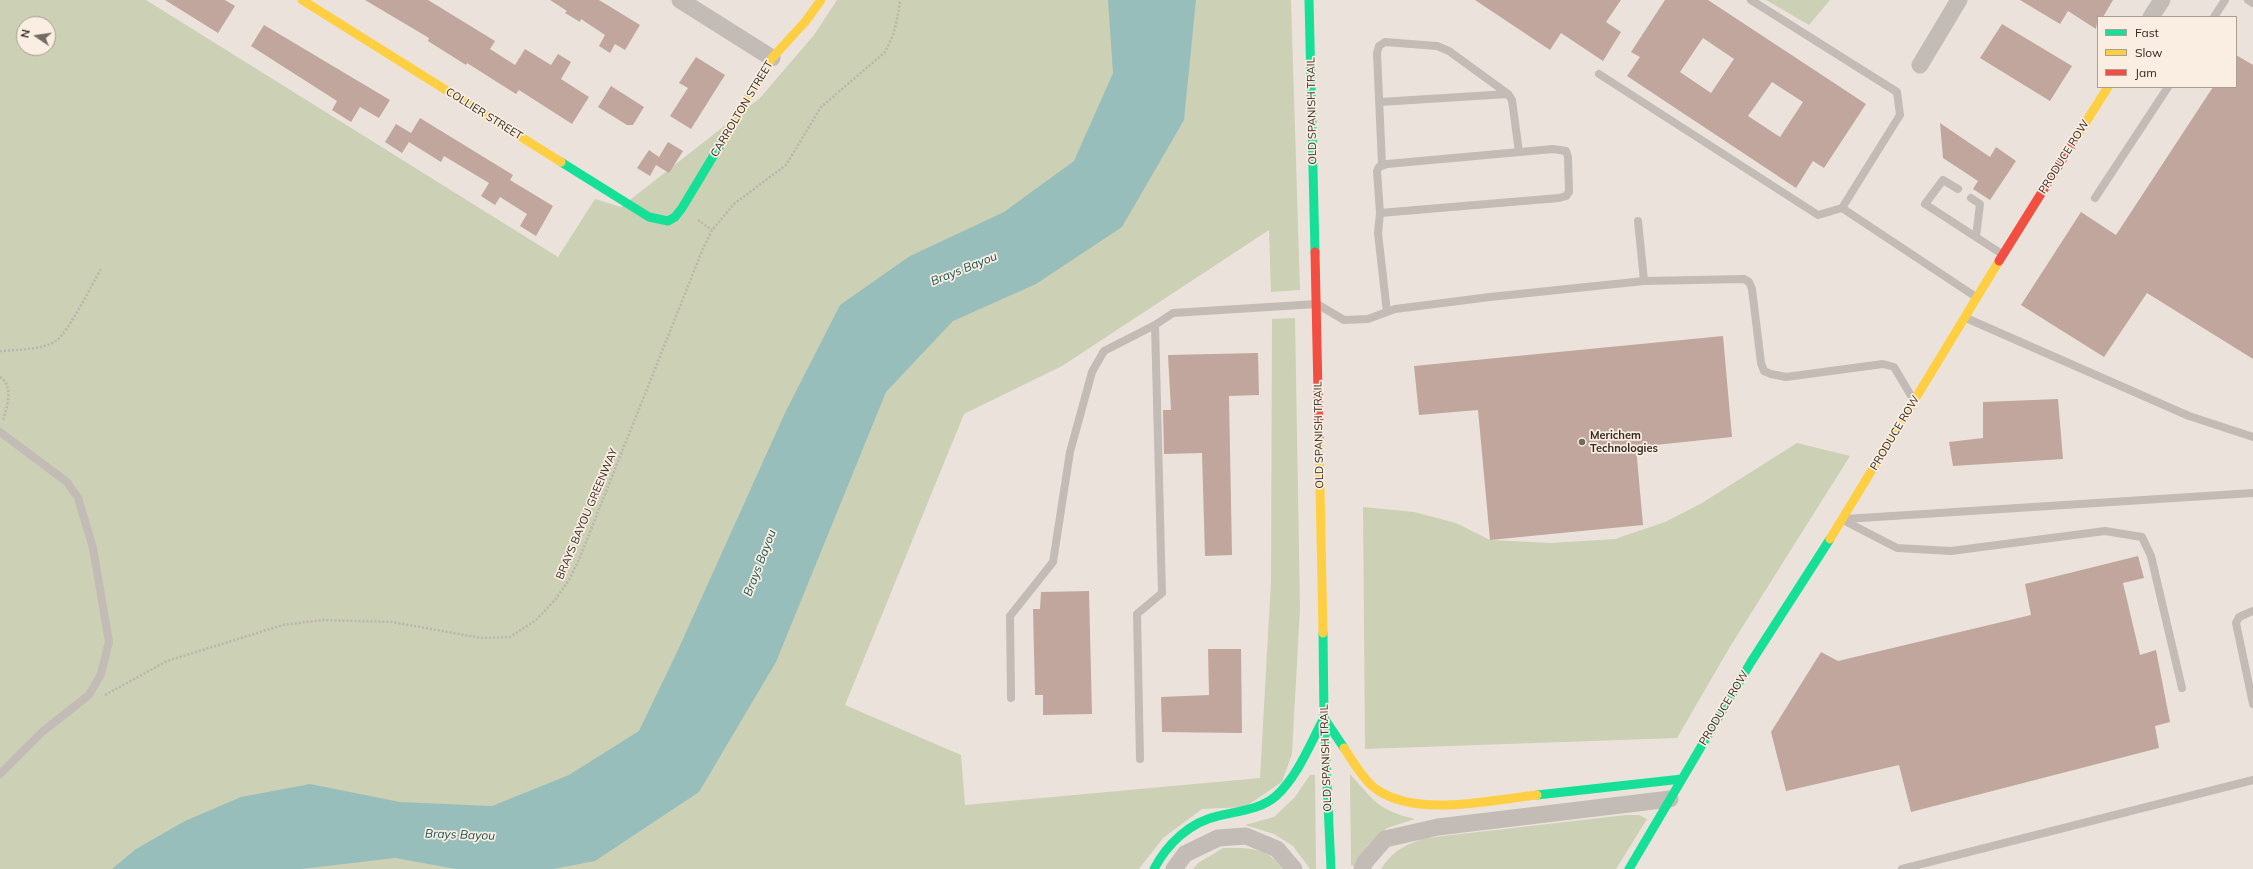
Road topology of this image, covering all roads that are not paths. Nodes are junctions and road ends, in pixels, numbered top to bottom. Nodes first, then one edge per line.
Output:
1 (302, 0) edge
2 (680, 0) edge
3 (822, 0) edge
4 (1309, 0) edge
5 (1751, 0) edge
6 (1959, 0) edge
7 (2162, 0) edge
8 (2225, 0) edge
9 (2248, 0) edge
10 (2253, 3) edge
11 (2152, 16) edge
12 (2215, 16) edge
13 (772, 58) junction
14 (1920, 65) dead end
15 (1599, 74) dead end
16 (2107, 88) edge
17 (2167, 88) edge
18 (1508, 94) junction
19 (1380, 102) junction
20 (1519, 152) junction
21 (1382, 165) junction
22 (1958, 189) dead end
23 (1972, 198) dead end
24 (2095, 198) dead end
25 (1842, 208) junction
26 (1380, 213) junction
27 (669, 221) joint
28 (1638, 221) dead end
29 (1976, 237) junction
30 (2003, 254) junction
31 (1644, 281) junction
32 (1976, 298) junction
33 (1318, 304) junction
34 (1387, 312) junction
35 (1966, 318) junction
36 (1155, 325) junction
37 (1915, 401) junction
38 (0, 432) edge
39 (2253, 437) edge
40 (2253, 493) edge
41 (1843, 519) junction
42 (2253, 611) edge
43 (2182, 688) dead end
44 (1011, 698) dead end
45 (2253, 704) edge
46 (1324, 718) junction
47 (1140, 759) dead end
48 (0, 774) edge
49 (1682, 779) junction
50 (2253, 780) edge
51 (1670, 799) junction
52 (1154, 869) edge
53 (1174, 869) edge
54 (1294, 869) edge
55 (1331, 869) edge
56 (1362, 869) edge
57 (1629, 869) edge
58 (1902, 869) edge

1 - 27 street, COLLIER STREET
2 - 13 street
3 - 13 street, CARROLTON STREET
4 - 33 street, OLD SPANISH TRAIL
5 - 25 lane
6 - 14 street
7 - 11 street
8 - 12 lane
9 - 10 lane
13 - 27 street, CARROLTON STREET
15 - 25 lane
16 - 30 street, PRODUCE ROW
17 - 24 lane
18 - 19 lane
18 - 19 lane
18 - 20 lane
19 - 21 lane
20 - 21 lane
20 - 26 lane
21 - 26 lane
22 - 29 lane
23 - 29 lane
25 - 32 lane
26 - 34 lane
28 - 31 lane
29 - 30 lane
30 - 32 street, PRODUCE ROW
31 - 34 lane
31 - 37 lane
32 - 35 street, PRODUCE ROW
33 - 34 lane
33 - 36 lane
33 - 46 street, OLD SPANISH TRAIL
35 - 37 street, PRODUCE ROW
35 - 39 lane
36 - 44 lane
36 - 47 lane
37 - 41 street, PRODUCE ROW
38 - 48 lane
40 - 41 lane
41 - 43 lane
41 - 49 street, PRODUCE ROW
42 - 45 lane
46 - 49 street
46 - 52 street
46 - 55 street, OLD SPANISH TRAIL
49 - 51 street, PRODUCE ROW
50 - 58 lane
51 - 56 street
51 - 57 street, PRODUCE ROW
53 - 54 street

